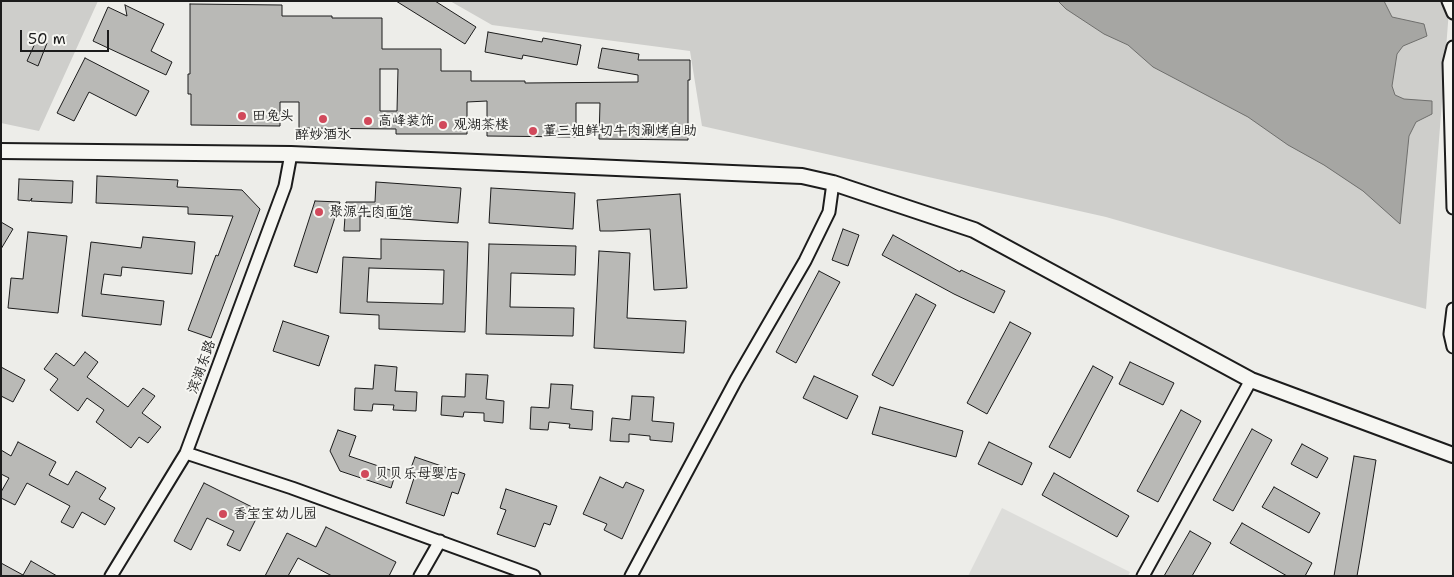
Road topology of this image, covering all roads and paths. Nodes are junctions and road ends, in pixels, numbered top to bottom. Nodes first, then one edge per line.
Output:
1 (1448, 1) edge
2 (1453, 13) edge
3 (1453, 47) edge
4 (1, 151) edge
5 (292, 154) junction
6 (833, 183) junction
7 (1453, 208) edge
8 (1453, 309) edge
9 (1453, 347) edge
10 (1251, 380) junction
11 (186, 453) junction
12 (1453, 455) edge
13 (440, 541) junction
14 (111, 576) edge
15 (420, 576) edge
16 (534, 576) edge
17 (631, 576) edge
18 (1143, 576) edge

1 - 2 street
3 - 7 street
4 - 5 street
5 - 6 street
5 - 11 street, 滨湖东路
6 - 10 street
6 - 17 street
8 - 9 street
10 - 12 street
10 - 18 street
11 - 13 street
11 - 14 street, 滨湖东路
13 - 15 street
13 - 16 street

